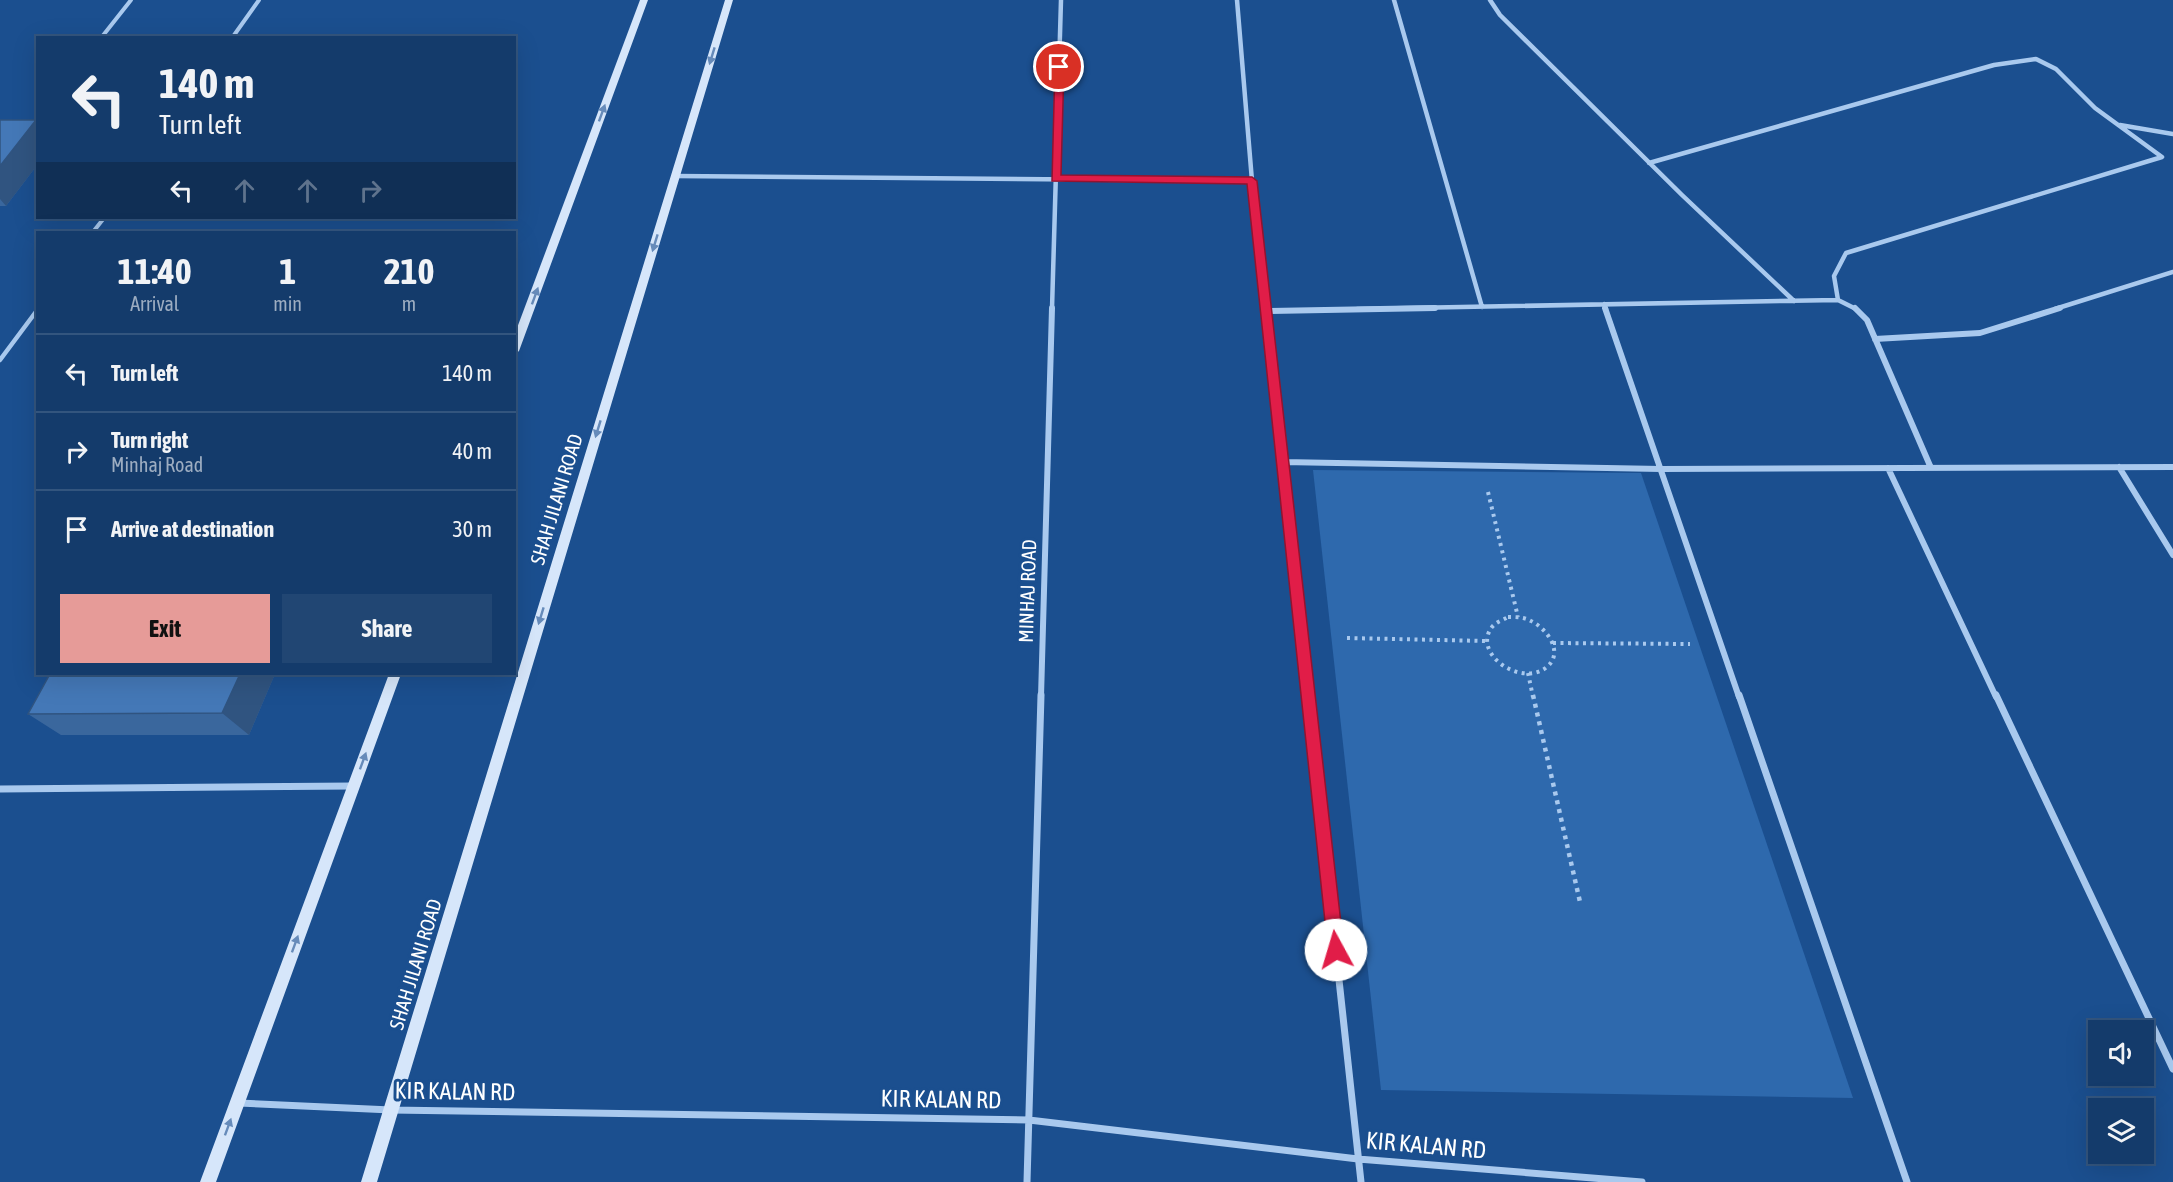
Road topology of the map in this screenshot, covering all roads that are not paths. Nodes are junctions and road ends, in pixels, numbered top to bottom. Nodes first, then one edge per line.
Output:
1 (131, 0) edge
2 (259, 0) edge
3 (644, 0) edge
4 (729, 0) edge
5 (1061, 0) edge
6 (1237, 0) edge
7 (1394, 0) edge
8 (1490, 0) edge
9 (103, 36) edge
10 (233, 36) edge
11 (2117, 124) junction
12 (2173, 134) edge
13 (1649, 163) junction
14 (675, 176) junction
15 (1056, 179) junction
16 (1252, 181) junction
17 (103, 219) edge
18 (94, 231) edge
19 (2173, 272) edge
20 (1838, 300) junction
21 (1794, 302) junction
22 (1604, 304) junction
23 (1482, 307) junction
24 (1266, 310) junction
25 (36, 312) edge
26 (1875, 339) junction
27 (516, 346) edge
28 (0, 360) edge
29 (1283, 462) junction
30 (2119, 467) junction
31 (2173, 467) edge
32 (1888, 468) junction
33 (1931, 468) junction
34 (1661, 469) junction
35 (2173, 555) edge
36 (395, 675) edge
37 (354, 786) junction
38 (0, 789) edge
39 (2173, 1069) edge
40 (237, 1103) junction
41 (391, 1110) junction
42 (1029, 1120) junction
43 (1358, 1159) junction
44 (208, 1182) edge
45 (369, 1182) edge
46 (1027, 1182) edge
47 (1361, 1182) edge
48 (1642, 1182) edge
49 (1907, 1182) edge

1 - 9 lane
2 - 10 lane
27 -> 3 street
4 -> 14 street, SHAH JILANI ROAD
5 - 15 street, MINHAJ ROAD
6 - 16 street
7 - 23 street
8 - 13 street
11 - 12 street
11 - 13 street
11 - 20 street
13 - 21 street
14 - 15 street
14 -> 41 street, SHAH JILANI ROAD
15 - 16 street
15 - 42 street, MINHAJ ROAD
16 - 24 street
17 - 18 lane
19 - 26 street
20 - 21 street
20 - 26 street
21 - 22 street
22 - 23 street
22 - 34 street
23 - 24 street
24 - 29 street
25 - 28 lane
26 - 33 street
29 - 34 street
29 - 43 street
30 - 31 street
30 - 33 street
30 - 35 street
32 - 33 street
32 - 34 street
32 - 39 street
34 - 49 street
37 -> 36 street
37 - 38 street
40 -> 37 street
40 - 41 street, KIR KALAN RD
44 -> 40 street
41 - 42 street, KIR KALAN RD
41 - 45 street, SHAH JILANI ROAD
42 - 43 street, KIR KALAN RD
42 - 46 street, MINHAJ ROAD
43 - 47 street
43 - 48 street, KIR KALAN RD

